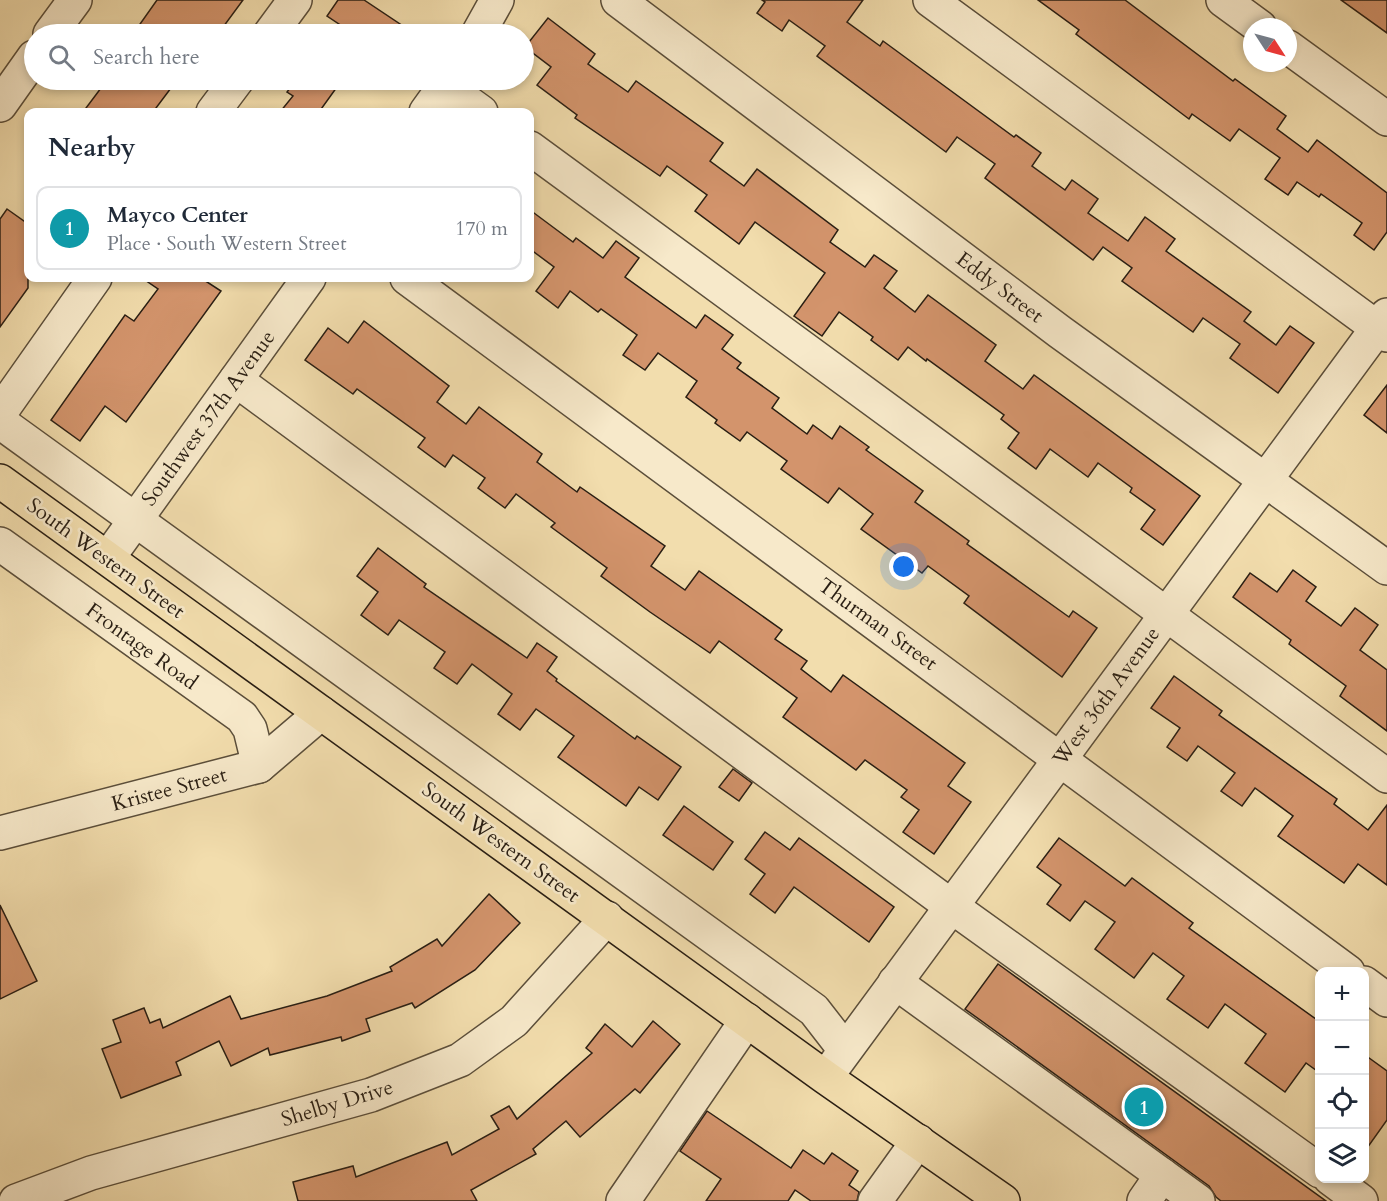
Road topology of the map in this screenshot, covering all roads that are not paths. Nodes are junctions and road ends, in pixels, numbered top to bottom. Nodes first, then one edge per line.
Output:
1 (75, 0) edge
2 (295, 0) edge
3 (497, 0) edge
4 (618, 0) edge
5 (930, 0) edge
6 (1223, 0) edge
7 (1248, 18) edge
8 (57, 24) edge
9 (277, 24) edge
10 (484, 24) edge
11 (1297, 54) edge
12 (24, 71) edge
13 (230, 90) edge
14 (442, 90) edge
15 (455, 90) edge
16 (0, 105) edge
17 (216, 108) edge
18 (429, 108) edge
19 (476, 108) edge
20 (1387, 119) edge
21 (534, 151) edge
22 (92, 282) edge
23 (306, 282) edge
24 (412, 282) edge
25 (1384, 326) edge
26 (236, 380) junction
27 (0, 413) edge
28 (0, 422) edge
29 (1265, 480) junction
30 (0, 481) edge
31 (136, 520) junction
32 (0, 544) edge
33 (108, 558) junction
34 (1387, 568) edge
35 (1167, 613) junction
36 (321, 713) junction
37 (1060, 759) junction
38 (260, 766) junction
39 (1387, 776) edge
40 (0, 833) edge
41 (951, 906) junction
42 (607, 918) junction
43 (1341, 967) edge
44 (895, 982) junction
45 (1369, 986) edge
46 (1387, 1000) edge
47 (747, 1020) junction
48 (845, 1050) junction
49 (825, 1077) junction
50 (918, 1141) junction
51 (1315, 1167) edge
52 (1162, 1175) junction
53 (1336, 1183) edge
54 (16, 1201) edge
55 (624, 1201) edge
56 (875, 1201) edge
57 (1003, 1201) edge
58 (1144, 1201) edge
59 (1198, 1201) edge
60 (1361, 1201) edge

1 - 8 street
2 - 9 street
3 - 10 street
4 - 29 street, Eddy Street
5 - 25 street
6 - 7 street
11 - 20 street
12 - 16 street
13 - 17 street
14 - 18 street
15 - 19 street
21 - 35 street
22 - 27 street
23 - 26 street, Southwest 37th Avenue
24 - 37 street, Thurman Street
25 - 29 street, West 36th Avenue
26 - 31 street, Southwest 37th Avenue
26 - 41 street
28 - 31 street
29 - 34 street, Eddy Street
29 - 35 street, West 36th Avenue
30 - 33 main road, South Western Street
31 - 33 street, Southwest 37th Avenue
31 - 48 street
32 - 38 street, Frontage Road
33 - 36 main road, South Western Street
35 - 37 street, West 36th Avenue
35 - 39 street
36 - 38 street, Kristee Street
36 - 42 main road, South Western Street
37 - 41 street, West 36th Avenue
37 - 43 street, Thurman Street
38 - 40 street, Kristee Street
41 - 44 street, West 36th Avenue
41 - 51 street
42 - 47 main road, South Western Street
42 - 54 street, Shelby Drive
44 - 48 street, West 36th Avenue
44 - 52 street
45 - 46 street
47 - 49 main road, South Western Street
47 - 55 street
48 - 49 street, West 36th Avenue
49 - 50 main road, South Western Street
50 - 56 street
50 - 57 main road, South Western Street
52 - 58 street
52 - 59 street
53 - 60 street

